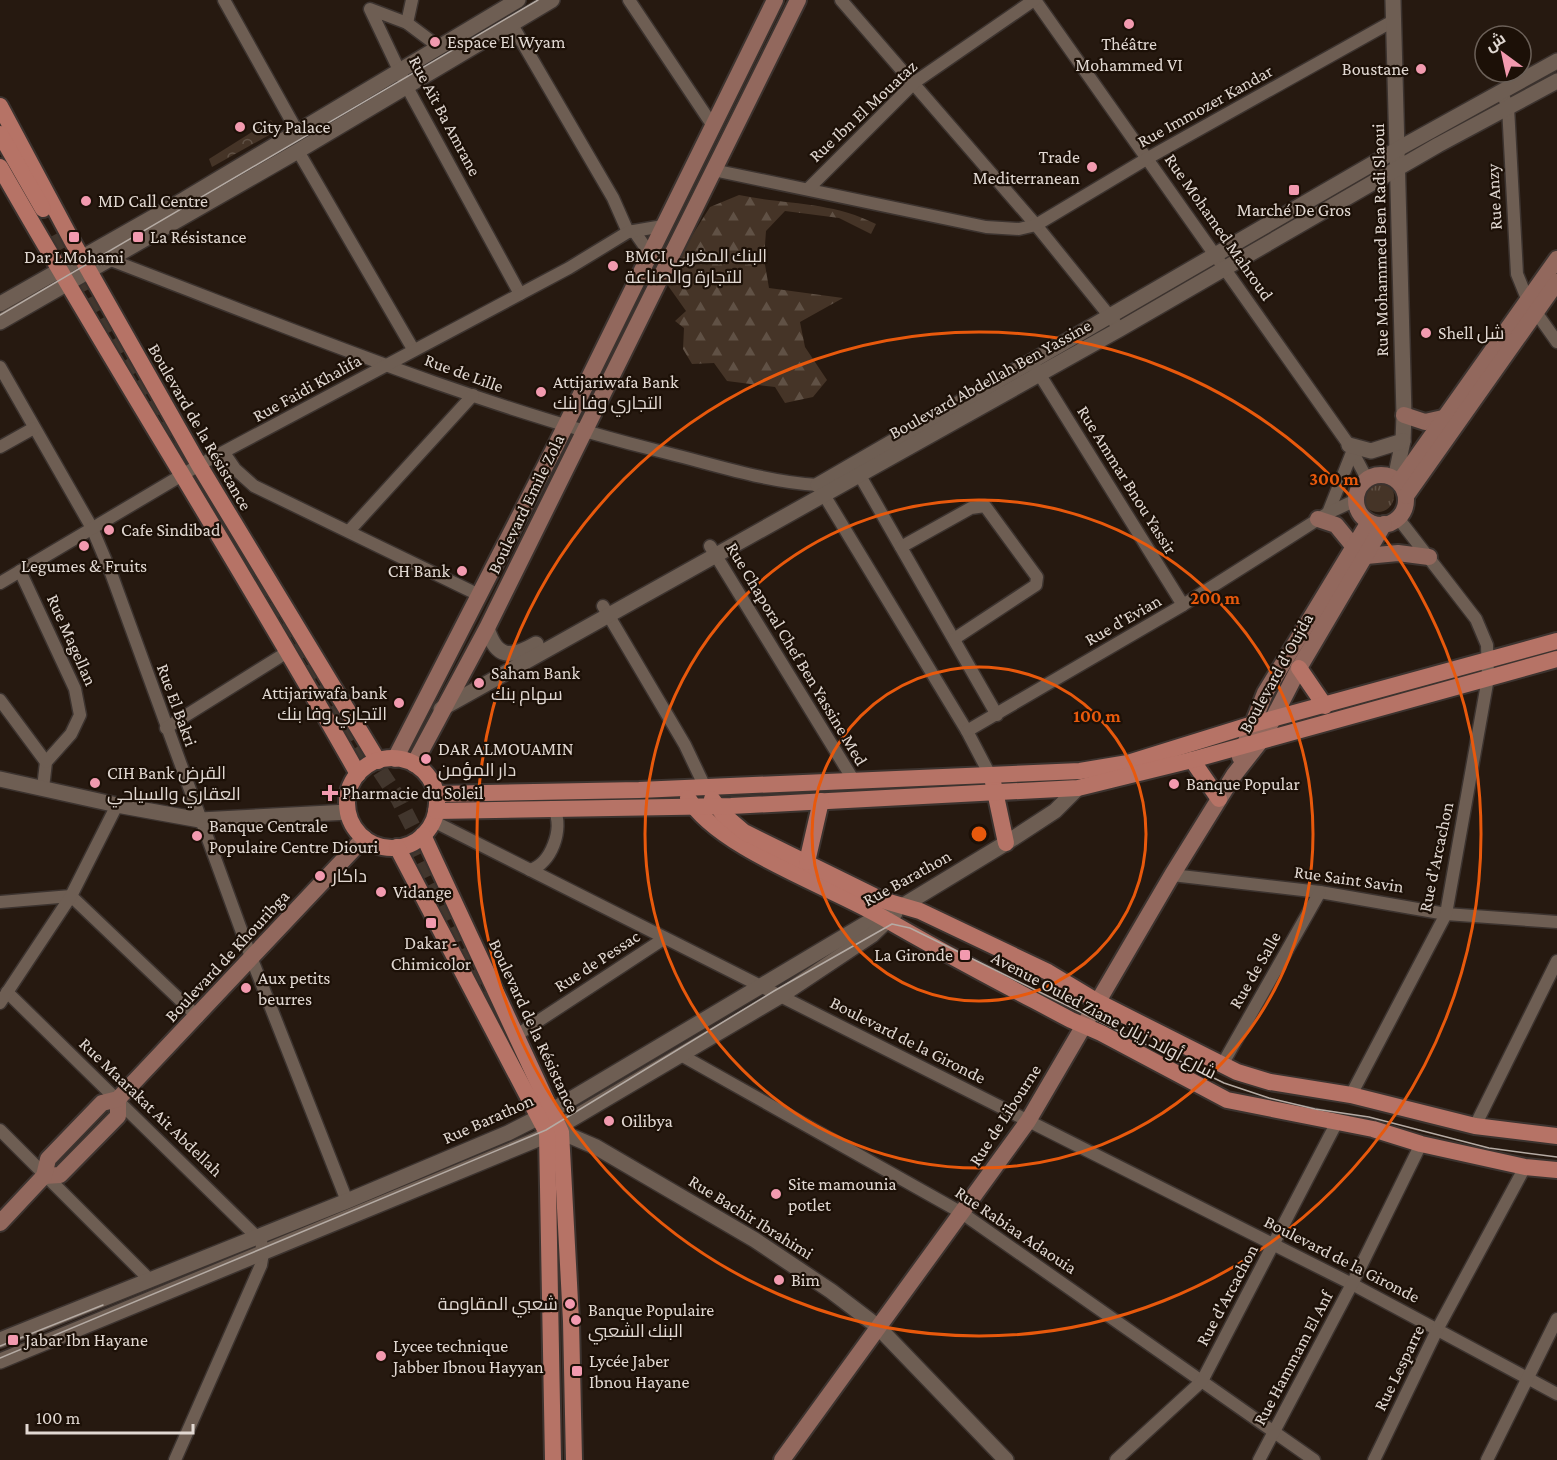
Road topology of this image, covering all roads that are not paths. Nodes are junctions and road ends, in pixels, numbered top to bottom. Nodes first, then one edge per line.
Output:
1 (224, 0) edge
2 (412, 0) edge
3 (518, 0) edge
4 (552, 0) edge
5 (628, 0) edge
6 (776, 0) edge
7 (798, 0) edge
8 (841, 0) edge
9 (1035, 0) edge
10 (1393, 0) edge
11 (368, 4) edge
12 (1393, 21) junction
13 (407, 23) junction
14 (511, 23) junction
15 (439, 47) junction
16 (1557, 61) edge
17 (400, 70) junction
18 (1557, 81) edge
19 (915, 82) junction
20 (407, 87) junction
21 (1501, 91) junction
22 (0, 106) edge
23 (1508, 107) junction
24 (0, 119) edge
25 (713, 126) junction
26 (297, 132) junction
27 (0, 134) edge
28 (1398, 149) junction
29 (298, 151) junction
30 (1148, 158) junction
31 (0, 167) edge
32 (1398, 168) junction
33 (713, 170) junction
34 (1346, 179) junction
35 (808, 189) junction
36 (1354, 194) junction
37 (1036, 225) junction
38 (663, 226) junction
39 (631, 231) junction
40 (650, 254) junction
41 (1215, 254) junction
42 (108, 259) junction
43 (1557, 259) edge
44 (85, 264) junction
45 (1227, 269) junction
46 (62, 277) junction
47 (1557, 282) edge
48 (520, 294) junction
49 (0, 304) edge
50 (1532, 306) junction
51 (1110, 316) junction
52 (0, 322) edge
53 (1120, 329) junction
54 (1557, 342) edge
55 (412, 349) junction
56 (1032, 360) junction
57 (388, 364) junction
58 (0, 367) edge
59 (1040, 374) junction
60 (473, 395) junction
61 (1453, 413) junction
62 (1404, 415) junction
63 (565, 426) junction
64 (34, 428) junction
65 (583, 432) junction
66 (1403, 441) junction
67 (0, 447) edge
68 (1351, 448) junction
69 (224, 453) junction
70 (199, 465) junction
71 (859, 474) junction
72 (182, 475) junction
73 (1367, 479) junction
74 (1400, 486) junction
75 (820, 489) junction
76 (1356, 500) junction
77 (1323, 516) junction
78 (1384, 521) junction
79 (92, 528) junction
80 (349, 531) junction
81 (901, 547) junction
82 (712, 550) junction
83 (1360, 552) junction
84 (1429, 557) junction
85 (20, 571) junction
86 (0, 583) edge
87 (479, 595) junction
88 (1183, 605) junction
89 (606, 610) junction
90 (487, 628) junction
91 (954, 639) junction
92 (1557, 641) edge
93 (289, 651) junction
94 (1557, 659) edge
95 (1489, 660) junction
96 (1299, 668) junction
97 (1488, 678) junction
98 (0, 700) edge
99 (1325, 706) junction
100 (441, 709) junction
101 (997, 715) junction
102 (1272, 720) junction
103 (1250, 725) junction
104 (166, 728) junction
105 (967, 731) junction
106 (1263, 738) junction
107 (1243, 745) junction
108 (395, 759) junction
109 (1192, 760) junction
110 (378, 761) junction
111 (46, 762) junction
112 (414, 764) junction
113 (358, 774) junction
114 (990, 775) junction
115 (1234, 775) junction
116 (0, 779) edge
117 (854, 781) junction
118 (704, 786) junction
119 (681, 787) junction
120 (43, 788) junction
121 (1078, 788) junction
122 (996, 791) junction
123 (1219, 799) junction
124 (821, 801) junction
125 (716, 804) junction
126 (117, 805) junction
127 (692, 806) junction
128 (435, 808) junction
129 (554, 809) junction
130 (348, 812) junction
131 (200, 820) junction
132 (423, 835) junction
133 (364, 838) junction
134 (1006, 843) junction
135 (397, 847) junction
136 (807, 862) junction
137 (530, 870) junction
138 (1172, 875) junction
139 (1320, 892) junction
140 (71, 896) junction
141 (0, 902) edge
142 (904, 905) junction
143 (1446, 914) junction
144 (883, 918) junction
145 (1557, 922) edge
146 (665, 938) junction
147 (251, 957) junction
148 (1557, 961) edge
149 (764, 985) junction
150 (782, 995) junction
151 (3, 997) edge
152 (1098, 1002) junction
153 (198, 1017) junction
154 (1084, 1026) junction
155 (517, 1035) junction
156 (681, 1054) junction
157 (1222, 1065) junction
158 (1352, 1095) junction
159 (118, 1099) junction
160 (546, 1114) junction
161 (1028, 1121) junction
162 (1337, 1122) junction
163 (1475, 1126) junction
164 (0, 1130) edge
165 (556, 1131) junction
166 (1557, 1136) edge
167 (1421, 1144) junction
168 (1525, 1167) junction
169 (1557, 1170) edge
170 (44, 1176) junction
171 (347, 1201) junction
172 (962, 1213) junction
173 (0, 1223) edge
174 (257, 1236) junction
175 (1273, 1245) junction
176 (263, 1253) junction
177 (150, 1280) junction
178 (1352, 1284) junction
179 (1557, 1319) edge
180 (877, 1326) junction
181 (1438, 1328) junction
182 (0, 1340) edge
183 (0, 1361) edge
184 (1528, 1377) junction
185 (1202, 1381) junction
186 (1557, 1394) edge
187 (1274, 1431) junction
188 (175, 1460) edge
189 (553, 1460) edge
190 (558, 1460) edge
191 (566, 1460) edge
192 (574, 1460) edge
193 (782, 1460) edge
194 (1006, 1460) edge
195 (1116, 1460) edge
196 (1259, 1460) edge
197 (1314, 1460) edge
198 (1374, 1460) edge
199 (1487, 1460) edge

1 - 26 street
2 - 13 street
3 - 15 street
4 - 14 street
5 - 25 street
6 - 25 main road, Boulevard Emile Zola
7 - 33 main road, Boulevard Emile Zola
8 - 19 street
9 - 19 street, Rue Ibn El Mouataz
9 - 30 street, Rue Mohamed Mahroud
10 - 12 street, Rue Mohammed Ben Radi Slaoui
11 - 13 street, Rue Aït Ba Amrane
11 - 17 street, Rue Aït Ba Amrane
12 - 28 street, Rue Mohammed Ben Radi Slaoui
12 - 30 street, Rue Immozer Kandar
13 - 15 street, Rue Aït Ba Amrane
14 - 20 street
14 - 39 street
15 - 17 street
16 - 21 street, Boulevard Abdellah Ben Yassine
17 - 20 street, Rue Aït Ba Amrane
17 - 26 street
18 - 23 street, Boulevard Abdellah Ben Yassine
19 - 35 street, Rue Ibn El Mouataz
19 - 37 street
20 - 29 street
20 - 48 street, Rue Aït Ba Amrane
21 - 23 street, Rue Anzy
21 - 28 street, Boulevard Abdellah Ben Yassine
22 - 44 main road, Boulevard de la Résistance
23 - 32 street, Boulevard Abdellah Ben Yassine
23 - 50 street, Rue Anzy
24 - 27 main road
25 - 38 main road, Boulevard Emile Zola
26 - 44 street
28 - 32 street, Rue Mohammed Ben Radi Slaoui
28 - 34 street, Boulevard Abdellah Ben Yassine
29 - 42 street
29 - 55 street
30 - 37 street, Rue Immozer Kandar
30 - 41 street, Rue Mohamed Mahroud
31 - 46 main road
32 - 36 street, Boulevard Abdellah Ben Yassine
32 - 62 street, Rue Mohammed Ben Radi Slaoui
33 - 35 street
33 - 65 main road, Boulevard Emile Zola
34 - 36 street
34 - 41 street, Boulevard Abdellah Ben Yassine
35 - 37 street
36 - 45 street, Boulevard Abdellah Ben Yassine
37 - 51 street
38 - 39 street, Rue Faidi Khalifa
38 - 40 main road, Boulevard Emile Zola
39 - 40 street
39 - 48 street, Rue Faidi Khalifa
40 - 63 main road, Boulevard Emile Zola
41 - 45 street, Rue Mohamed Mahroud
41 - 51 street, Boulevard Abdellah Ben Yassine
42 - 44 street
42 - 57 street, Rue de Lille
43 - 50 main road
44 - 46 street
44 - 70 main road, Boulevard de la Résistance
45 - 53 street, Boulevard Abdellah Ben Yassine
45 - 68 street, Rue Mohamed Mahroud
46 - 49 street
46 - 52 street
46 - 72 main road
47 - 50 main road
48 - 55 street, Rue Faidi Khalifa
50 - 54 street, Rue Anzy
50 - 61 main road
51 - 53 street
51 - 56 street, Boulevard Abdellah Ben Yassine
53 - 59 street, Boulevard Abdellah Ben Yassine
55 - 57 street, Rue Faidi Khalifa
56 - 59 street, Rue Ammar Bnou Yassir
56 - 75 street, Boulevard Abdellah Ben Yassine
57 - 60 street, Rue de Lille
57 - 69 street, Rue Faidi Khalifa
58 - 64 street, Rue El Bakri
59 - 71 street, Boulevard Abdellah Ben Yassine
59 - 88 street, Rue Ammar Bnou Yassir
60 - 63 street, Rue de Lille
60 - 80 street
61 - 62 main road
61 - 74 main road
62 - 66 street, Rue Mohammed Ben Radi Slaoui
63 - 65 street, Rue de Lille
63 - 87 main road, Boulevard Emile Zola
64 - 67 street
64 - 79 street, Rue El Bakri
65 - 75 street, Rue de Lille
65 - 90 main road, Boulevard Emile Zola
66 - 68 street
66 - 74 street, Rue Mohammed Ben Radi Slaoui
68 - 73 street, Rue Mohamed Mahroud
68 - 77 street
69 - 70 street, Rue Faidi Khalifa
69 - 80 street
70 - 72 street, Rue Faidi Khalifa
70 - 110 main road, Boulevard de la Résistance
71 - 75 street, Boulevard Abdellah Ben Yassine
71 - 81 street
72 - 79 street, Rue Faidi Khalifa
72 - 93 main road
73 - 74 main road
73 - 76 main road
74 - 78 main road
75 - 82 street, Boulevard Abdellah Ben Yassine
75 - 105 street
76 - 77 street, Rue d'Evian
76 - 78 main road
77 - 83 main road
77 - 88 street, Rue d'Evian
78 - 83 main road, Boulevard d'Oujda
78 - 84 street
79 - 85 street, Rue Faidi Khalifa
79 - 104 street, Rue El Bakri
80 - 87 street
81 - 91 street
81 - 91 street
82 - 89 street, Boulevard Abdellah Ben Yassine
82 - 117 street, Rue Chaporal Chef Ben Yassine Med
83 - 84 main road
83 - 96 main road, Boulevard d'Oujda
83 - 103 main road, Boulevard d'Oujda
84 - 95 street
85 - 86 street, Rue Faidi Khalifa
85 - 111 street, Rue Magellan
87 - 108 main road, Boulevard Emile Zola
88 - 101 street, Rue d'Evian
89 - 90 street, Boulevard Abdellah Ben Yassine
89 - 100 street, Boulevard Abdellah Ben Yassine
89 - 118 street
90 - 100 main road, Boulevard Emile Zola
91 - 101 street
92 - 95 main road
93 - 104 street
93 - 113 main road
94 - 97 main road
95 - 97 street, Rue d'Arcachon
95 - 99 main road
96 - 99 main road
96 - 102 main road, Boulevard d'Oujda
97 - 106 main road
97 - 143 street, Rue d'Arcachon
98 - 111 street
99 - 102 main road
100 - 112 main road, Boulevard Emile Zola
101 - 105 street, Rue d'Evian
102 - 103 main road
102 - 106 main road, Boulevard d'Oujda
103 - 107 main road, Boulevard d'Oujda
103 - 114 main road
104 - 131 street, Rue El Bakri
105 - 114 street
106 - 107 main road
106 - 115 main road, Boulevard d'Oujda
107 - 109 main road
107 - 115 main road, Boulevard d'Oujda
108 - 110 main road
108 - 112 main road
109 - 121 main road
109 - 123 main road
110 - 113 main road
111 - 120 street
112 - 128 main road
113 - 130 main road
114 - 117 main road
114 - 122 main road
115 - 123 main road, Rue de Libourne
116 - 120 street
117 - 118 main road
118 - 119 main road
118 - 125 main road, Avenue Ouled Ziane شارع أولاد زيان
119 - 127 main road, Avenue Ouled Ziane شارع أولاد زيان
119 - 128 main road
120 - 126 street
121 - 122 main road
121 - 134 street, Rue Barathon
122 - 124 main road
122 - 134 main road
123 - 138 main road, Rue de Libourne
124 - 125 main road
124 - 136 main road
125 - 127 main road
125 - 136 main road, Avenue Ouled Ziane شارع أولاد زيان
126 - 131 street
126 - 140 street
127 - 129 main road
127 - 144 main road, Avenue Ouled Ziane شارع أولاد زيان
128 - 129 main road
128 - 132 main road
128 - 137 street, Boulevard de la Gironde
129 - 137 street
130 - 131 street
130 - 133 main road
131 - 147 street, Rue El Bakri
132 - 135 main road
132 - 155 main road, Boulevard de la Résistance
133 - 135 main road
133 - 147 main road, Boulevard de Khouribga
134 - 142 street, Rue Barathon
135 - 160 main road, Boulevard de la Résistance
136 - 142 main road, Avenue Ouled Ziane شارع أولاد زيان
137 - 146 street, Boulevard de la Gironde
138 - 139 street, Rue Saint Savin
138 - 152 main road, Rue de Libourne
139 - 143 street, Rue Saint Savin
139 - 157 street, Rue de Salle
140 - 141 street
140 - 151 street
140 - 153 street
142 - 144 street, Rue Barathon
142 - 152 main road, Avenue Ouled Ziane شارع أولاد زيان
143 - 145 street, Rue Saint Savin
143 - 158 street, Rue d'Arcachon
144 - 149 street, Rue Barathon
144 - 150 street
144 - 154 main road, Avenue Ouled Ziane شارع أولاد زيان
146 - 149 street, Boulevard de la Gironde
146 - 155 street, Rue de Pessac
147 - 153 main road, Boulevard de Khouribga
147 - 171 street, Rue El Bakri
148 - 163 street
149 - 150 street, Boulevard de la Gironde
149 - 160 street, Rue Barathon
150 - 156 street
150 - 161 street, Boulevard de la Gironde
151 - 159 street, Rue Maarakat Ait Abdellah
152 - 154 main road, Rue de Libourne
152 - 157 main road, Avenue Ouled Ziane شارع أولاد زيان
153 - 159 main road, Boulevard de Khouribga
154 - 161 main road, Rue de Libourne
154 - 162 main road, Avenue Ouled Ziane شارع أولاد زيان
155 - 160 main road, Boulevard de la Résistance
156 - 165 street
156 - 172 street, Rue Rabiaa Adaouia
157 - 158 main road, Avenue Ouled Ziane شارع أولاد زيان
158 - 163 main road, Avenue Ouled Ziane شارع أولاد زيان
159 - 170 main road, Boulevard de Khouribga
159 - 174 street, Rue Maarakat Ait Abdellah
160 - 165 main road, Boulevard de la Résistance
160 - 171 street, Rue Barathon
161 - 172 main road, Rue de Libourne
161 - 175 street, Boulevard de la Gironde
162 - 167 main road, Avenue Ouled Ziane شارع أولاد زيان
162 - 175 street, Rue d'Arcachon
163 - 166 main road, Avenue Ouled Ziane شارع أولاد زيان
164 - 170 street
165 - 176 street
165 - 180 street, Rue Bachir Ibrahimi
165 - 189 main road, Boulevard de la Résistance
165 - 192 main road, Boulevard de la Résistance
167 - 168 main road, Avenue Ouled Ziane شارع أولاد زيان
167 - 178 street, Rue Hammam El Anf
168 - 169 main road, Avenue Ouled Ziane شارع أولاد زيان
168 - 181 street, Rue Lesparre
170 - 173 main road, Boulevard de Khouribga
170 - 177 street
171 - 174 street, Rue Barathon
172 - 180 main road, Rue de Libourne
172 - 185 street, Rue Rabiaa Adaouia
174 - 176 street, Rue Maarakat Ait Abdellah
174 - 177 street, Rue Barathon
175 - 178 street, Boulevard de la Gironde
175 - 185 street, Rue d'Arcachon
176 - 183 street
176 - 188 street
177 - 182 street, Rue Barathon
178 - 181 street, Boulevard de la Gironde
178 - 187 street, Rue Hammam El Anf
179 - 184 street
180 - 193 main road, Rue de Libourne
180 - 194 street, Rue Bachir Ibrahimi
181 - 184 street, Boulevard de la Gironde
181 - 198 street, Rue Lesparre
184 - 186 street, Boulevard de la Gironde
184 - 199 street
185 - 187 street, Rue Rabiaa Adaouia
185 - 195 street, Rue d'Arcachon
187 - 196 street, Rue Hammam El Anf
187 - 197 street, Rue Rabiaa Adaouia
190 - 191 main road

